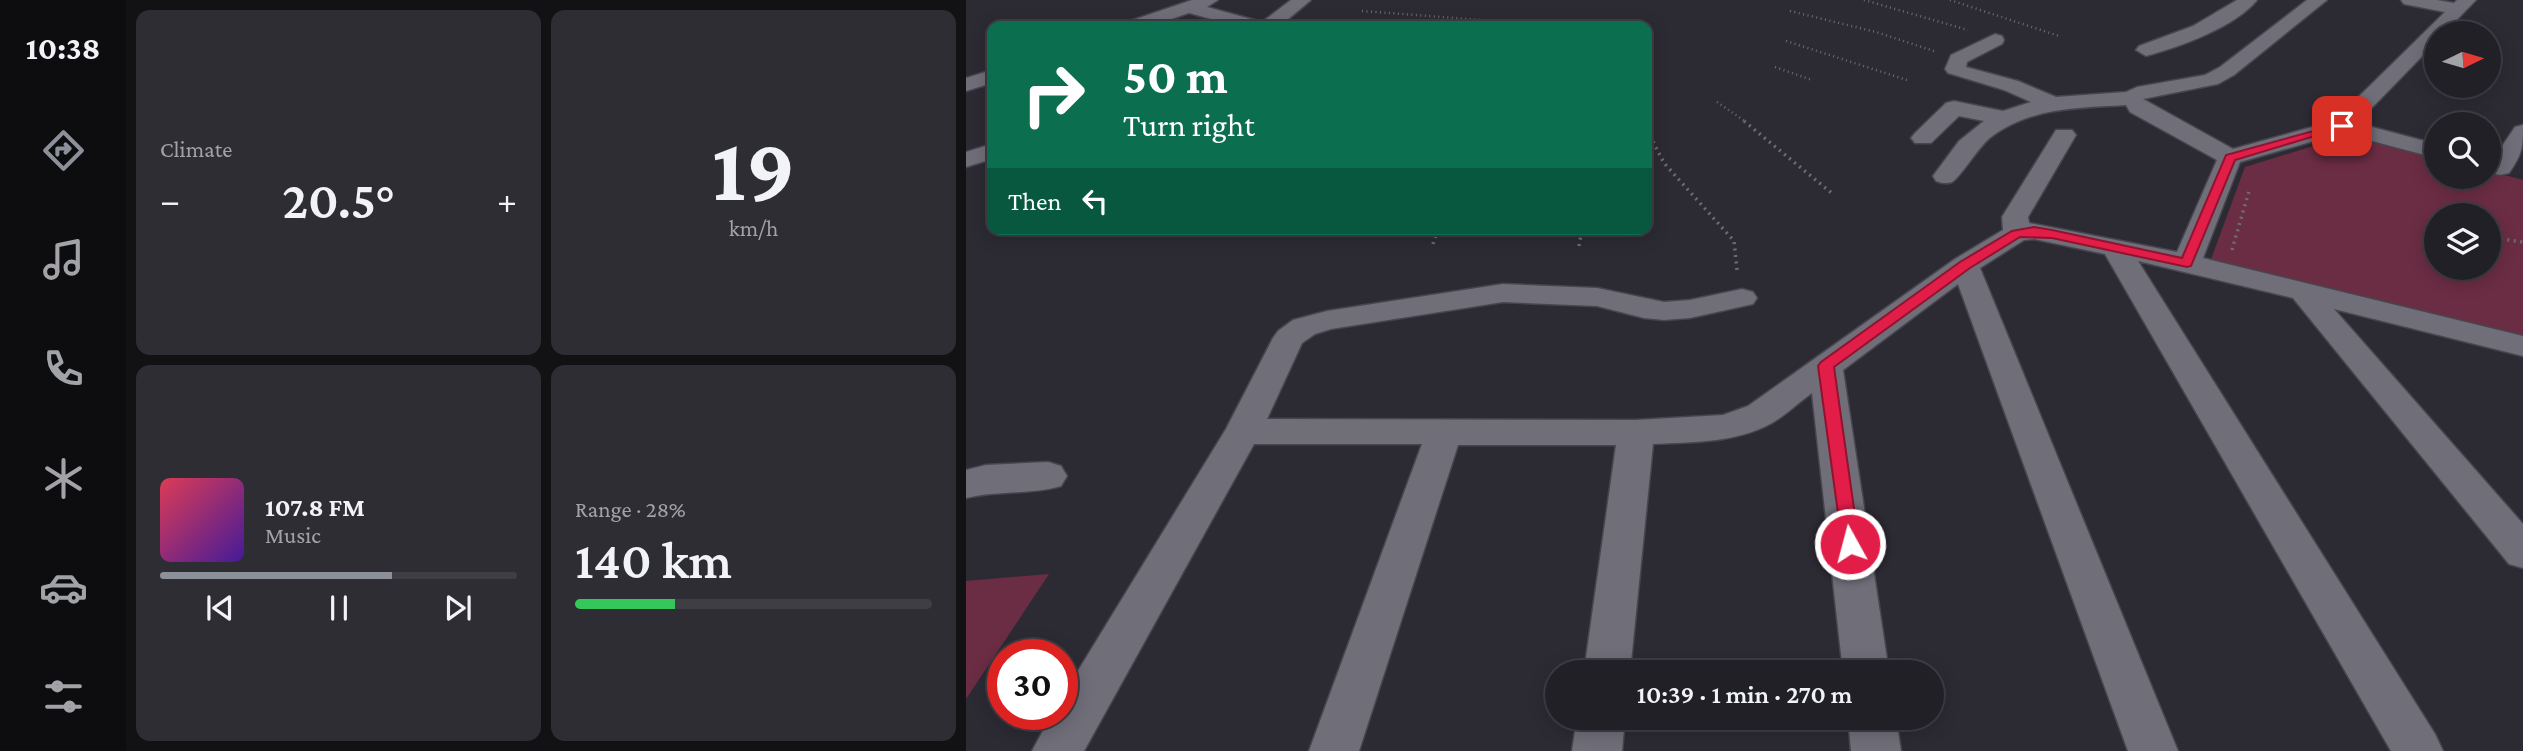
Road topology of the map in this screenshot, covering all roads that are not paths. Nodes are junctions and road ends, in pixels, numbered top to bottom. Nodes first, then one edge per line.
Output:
1 (1209, 0) edge
2 (1303, 0) edge
3 (2248, 0) edge
4 (2318, 0) edge
5 (2410, 0) edge
6 (2462, 5) edge
7 (1188, 7) junction
8 (1148, 21) edge
9 (1238, 21) edge
10 (1276, 21) edge
11 (1995, 40) road end
12 (2146, 50) dead end
13 (987, 78) edge
14 (966, 85) edge
15 (2132, 98) junction
16 (2053, 104) junction
17 (2003, 118) junction
18 (2342, 126) junction
19 (2523, 132) edge
20 (2064, 135) dead end
21 (1923, 138) dead end
22 (2424, 148) edge
23 (2230, 157) junction
24 (2504, 169) edge
25 (1945, 176) dead end
26 (2017, 233) junction
27 (2115, 247) junction
28 (2187, 263) junction
29 (1965, 265) junction
30 (1740, 284) road end
31 (2303, 291) junction
32 (2523, 346) edge
33 (1826, 366) junction
34 (1243, 431) junction
35 (1636, 433) junction
36 (1444, 434) junction
37 (1048, 476) dead end
38 (966, 484) edge
39 (2523, 552) edge
40 (1608, 660) edge
41 (1864, 660) edge
42 (1600, 730) edge
43 (1873, 730) edge
44 (1057, 751) edge
45 (1335, 751) edge
46 (1597, 751) edge
47 (1876, 751) edge
48 (2153, 751) edge
49 (2418, 751) edge

1 - 7 street
2 - 10 street
3 - 12 street
4 - 15 street
5 - 6 street
6 - 18 street
7 - 8 street
7 - 9 street
11 - 16 street
13 - 14 street
15 - 16 street
15 - 23 street
16 - 17 street
17 - 21 street
17 - 25 street
18 - 22 street
18 - 23 street
19 - 24 street
20 - 26 street
23 - 28 street
26 - 27 street
26 - 29 street
27 - 28 street
27 - 49 street
28 - 31 street
29 - 33 street
29 - 48 street
30 - 34 street
31 - 32 street
31 - 39 street
33 - 35 street
33 - 41 street
34 - 36 street
34 - 44 street
35 - 36 street
35 - 40 street
36 - 45 street
37 - 38 street
42 - 46 street
43 - 47 street

